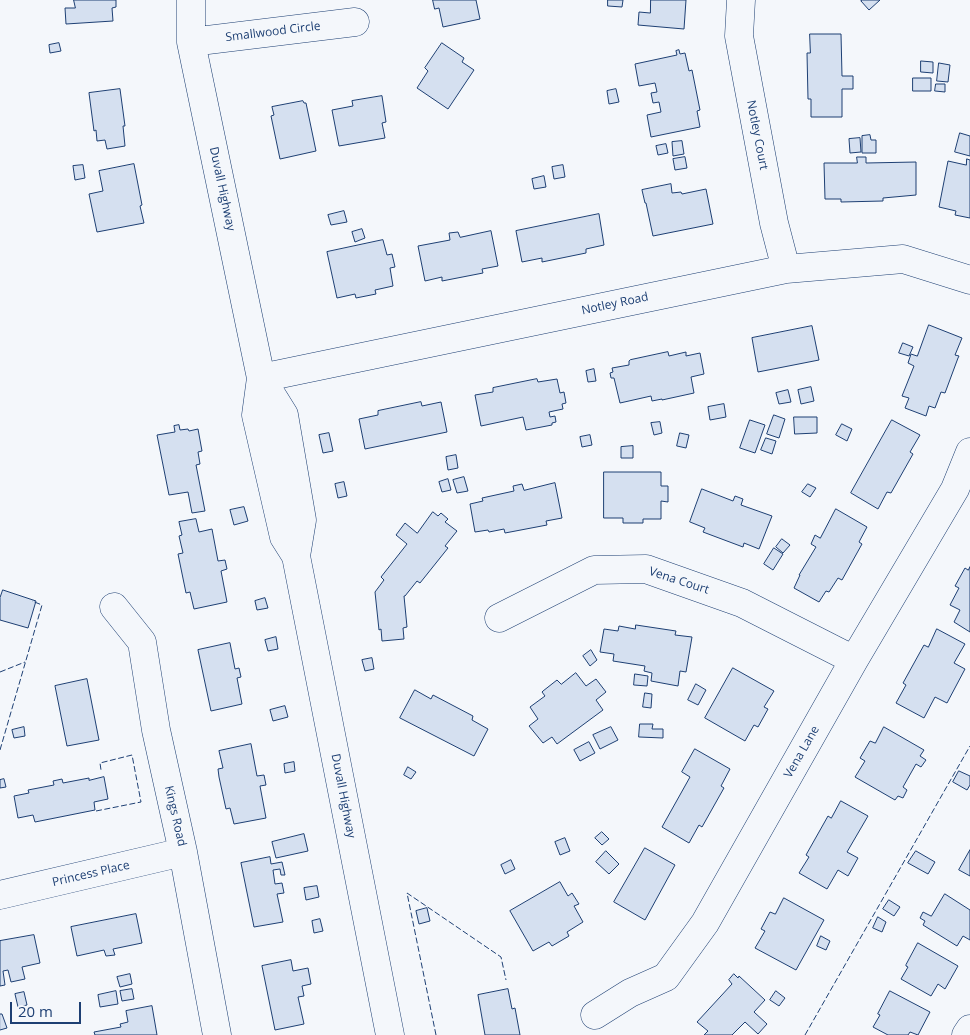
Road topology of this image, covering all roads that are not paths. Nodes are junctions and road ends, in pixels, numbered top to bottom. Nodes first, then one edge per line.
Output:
1 (191, 0) edge
2 (741, 0) edge
3 (356, 22) dead end
4 (191, 42) junction
5 (786, 269) junction
6 (970, 280) edge
7 (261, 378) junction
8 (970, 452) edge
9 (114, 607) dead end
10 (499, 618) dead end
11 (854, 660) junction
12 (183, 852) junction
13 (0, 895) edge
14 (595, 1015) dead end
15 (970, 1028) edge
16 (217, 1035) edge
17 (390, 1035) edge
18 (966, 1035) edge

1 - 4 street, Duvall Highway
2 - 5 street, Notley Court
3 - 4 street, Smallwood Circle
4 - 7 street, Duvall Highway
5 - 6 street, Notley Road
5 - 7 street, Notley Road
7 - 17 street, Duvall Highway
8 - 11 street, Vena Lane
9 - 12 street, Kings Road
10 - 11 street, Vena Court
11 - 14 street, Vena Lane
12 - 13 street, Princess Place
12 - 16 street, Kings Road
15 - 18 street

